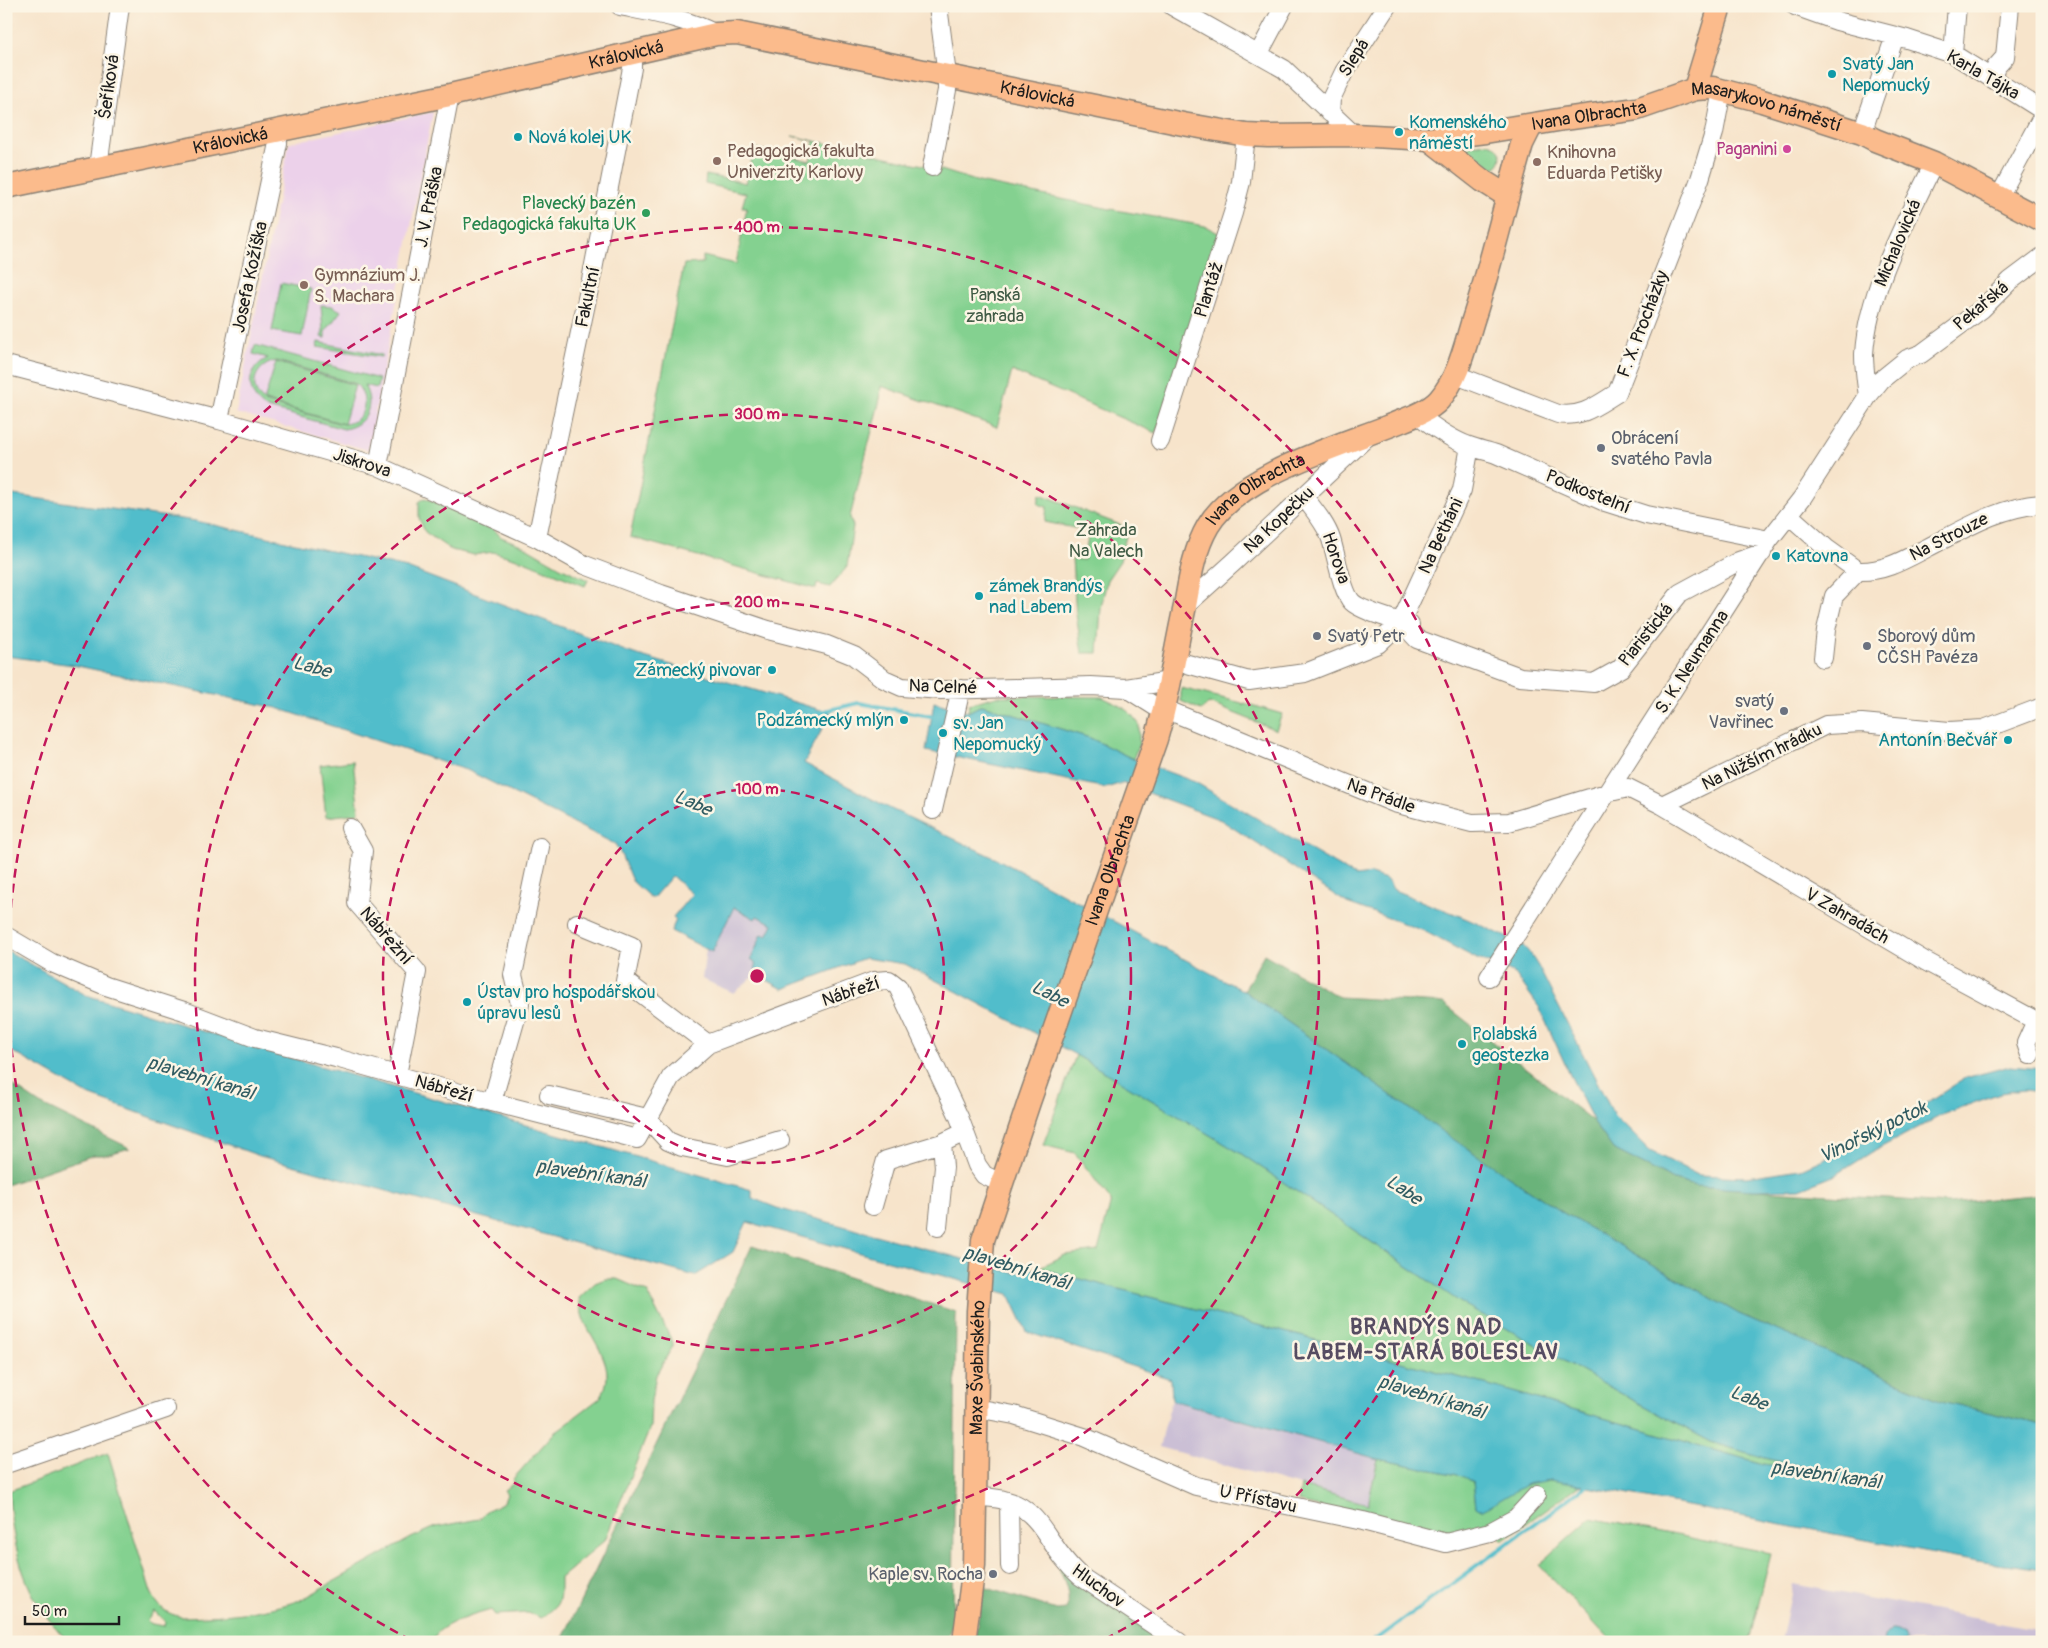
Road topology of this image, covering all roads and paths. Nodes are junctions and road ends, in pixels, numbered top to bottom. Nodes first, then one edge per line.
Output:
1 (120, 6) edge
2 (620, 6) edge
3 (938, 6) edge
4 (1172, 6) edge
5 (1284, 6) edge
6 (1387, 6) edge
7 (1720, 6) edge
8 (1795, 6) edge
9 (1957, 6) edge
10 (2010, 6) edge
11 (716, 34) junction
12 (1894, 36) junction
13 (1258, 54) junction
14 (1953, 54) junction
15 (632, 55) junction
16 (947, 75) junction
17 (1992, 78) junction
18 (1695, 89) junction
19 (1722, 90) junction
20 (450, 96) junction
21 (2042, 110) edge
22 (1330, 113) junction
23 (2042, 117) edge
24 (1531, 126) junction
25 (277, 132) junction
26 (1246, 135) junction
27 (1354, 135) junction
28 (1868, 136) junction
29 (1429, 139) junction
30 (1934, 163) junction
31 (98, 167) junction
32 (932, 167) dead end
33 (6, 187) edge
34 (1507, 196) junction
35 (1999, 197) junction
36 (2042, 220) edge
37 (2042, 257) edge
38 (6, 365) edge
39 (1456, 375) junction
40 (1868, 396) junction
41 (1417, 414) junction
42 (219, 420) junction
43 (1372, 432) junction
44 (1160, 441) dead end
45 (1470, 446) junction
46 (378, 466) junction
47 (1304, 497) junction
48 (2042, 504) edge
49 (1789, 515) junction
50 (537, 538) junction
51 (1766, 546) junction
52 (1858, 571) junction
53 (1184, 606) junction
54 (702, 608) joint
55 (1401, 622) junction
56 (1492, 656) dead end
57 (1824, 658) dead end
58 (1171, 670) junction
59 (1126, 688) junction
60 (959, 698) junction
61 (2042, 707) edge
62 (1165, 709) junction
63 (1606, 793) junction
64 (1662, 805) junction
65 (933, 810) dead end
66 (350, 828) dead end
67 (540, 847) dead end
68 (577, 923) dead end
69 (6, 936) edge
70 (1489, 977) dead end
71 (2039, 1023) edge
72 (708, 1044) junction
73 (2030, 1055) dead end
74 (396, 1075) junction
75 (549, 1094) dead end
76 (492, 1102) junction
77 (1029, 1102) joint
78 (647, 1118) junction
79 (964, 1132) junction
80 (780, 1140) dead end
81 (942, 1143) junction
82 (1001, 1183) junction
83 (873, 1206) dead end
84 (938, 1227) dead end
85 (976, 1408) junction
86 (166, 1409) dead end
87 (6, 1464) edge
88 (1537, 1495) dead end
89 (976, 1497) junction
90 (1009, 1502) junction
91 (1010, 1566) dead end
92 (964, 1642) edge
93 (1179, 1642) edge

1 - 31 street, Šeříková
2 - 11 street
3 - 16 street
4 - 13 street
5 - 13 street
6 - 22 street, Slepá
7 - 18 main road, Masarykovo náměstí
8 - 12 street
9 - 14 street
10 - 17 street
11 - 15 main road, Královická
11 - 16 main road, Královická
12 - 14 street, Karla Tájka
12 - 28 street, Masarykovo náměstí
13 - 22 street
14 - 17 street, Karla Tájka
15 - 20 main road, Královická
15 - 50 street, Fakultní
16 - 26 main road, Královická
16 - 32 street
17 - 21 street, Karla Tájka
18 - 19 main road, Masarykovo náměstí
18 - 24 main road, Ivana Olbrachta
19 - 28 main road, Masarykovo náměstí
19 - 39 street, F. X. Procházky
20 - 25 main road, Královická
20 - 46 street, J. V. Práška
22 - 27 street
23 - 35 street
24 - 29 main road, Královická
24 - 34 main road, Ivana Olbrachta
25 - 31 main road, Královická
25 - 42 street, Josefa Kožíška
26 - 27 main road, Královická
26 - 44 street, Plantáž
27 - 29 main road, Královická
28 - 30 main road
29 - 34 main road
30 - 35 main road
30 - 40 street, Michalovická
31 - 33 main road, Královická
34 - 39 main road, Ivana Olbrachta
35 - 36 main road
37 - 40 street, Pekařská
38 - 42 street, Jiskrova
39 - 41 main road, Ivana Olbrachta
40 - 49 street, S. K. Neumanna
41 - 43 main road, Ivana Olbrachta
41 - 45 street, Podkostelní
42 - 46 street, Jiskrova
43 - 47 street, Na Kopečku
43 - 53 main road, Ivana Olbrachta
45 - 51 street, Podkostelní
45 - 55 street, Na Betháni
46 - 50 street, Jiskrova
47 - 53 street, Na Kopečku
47 - 55 street, Horova
48 - 52 street, Na Strouze
49 - 51 street, S. K. Neumanna
49 - 52 street
50 - 54 street, Jiskrova
51 - 55 street, Piaristická
51 - 63 street, S. K. Neumanna
52 - 57 street
53 - 58 main road, Ivana Olbrachta
54 - 60 street, Na Celné
55 - 56 street, Horova
55 - 58 street
58 - 59 street, Na Celné
58 - 62 main road, Ivana Olbrachta
59 - 60 street, Na Celné
59 - 62 street, Na Prádle
60 - 65 street
61 - 64 street, Na Nižším hrádku
62 - 63 street, Na Prádle
62 - 77 main road, Ivana Olbrachta
63 - 64 street
63 - 70 street, S. K. Neumanna
64 - 71 street, V Zahradách
66 - 74 street, Nábřežní
67 - 76 street, Nábřeží
68 - 72 street
69 - 74 street, Nábřeží
71 - 73 street, V Zahradách
72 - 78 street, Nábřeží
72 - 79 street, Nábřeží
74 - 76 street, Nábřeží
75 - 78 street
76 - 78 street, Nábřeží
77 - 82 main road, Maxe Švabinského
78 - 80 street
79 - 81 street
79 - 82 street, Nábřeží
81 - 83 street
81 - 84 street
82 - 85 main road, Maxe Švabinského
85 - 88 street, U Přístavu
85 - 89 main road, Maxe Švabinského
86 - 87 street
89 - 90 street, Hluchov
89 - 92 main road, Maxe Švabinského
90 - 91 street
90 - 93 street, Hluchov

